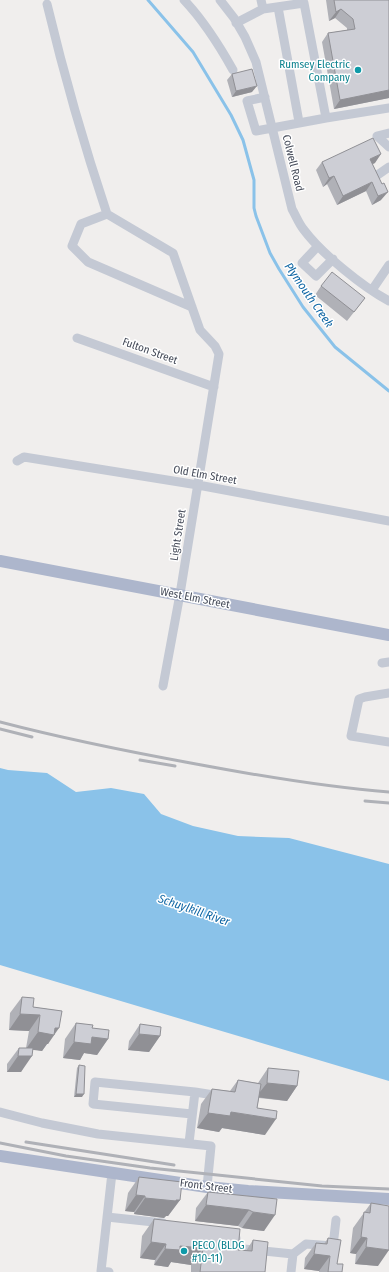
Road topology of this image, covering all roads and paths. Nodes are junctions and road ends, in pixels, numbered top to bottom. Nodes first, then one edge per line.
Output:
1 (184, 0) edge
2 (220, 0) edge
3 (47, 4) dead end
4 (262, 4) edge
5 (278, 7) junction
6 (236, 23) junction
7 (233, 70) dead end
8 (265, 97) junction
9 (389, 108) edge
10 (326, 118) junction
11 (299, 122) junction
12 (272, 127) junction
13 (389, 133) edge
14 (389, 147) edge
15 (389, 167) edge
16 (376, 176) edge
17 (107, 214) junction
18 (318, 246) junction
19 (333, 259) junction
20 (389, 265) edge
21 (372, 290) junction
22 (389, 301) edge
23 (192, 307) junction
24 (77, 338) dead end
25 (214, 387) junction
26 (17, 461) dead end
27 (198, 485) junction
28 (389, 521) edge
29 (0, 561) edge
30 (180, 594) junction
31 (389, 635) edge
32 (163, 686) dead end
33 (389, 692) edge
34 (389, 742) edge
35 (195, 1092) junction
36 (221, 1096) edge
37 (0, 1112) edge
38 (192, 1114) junction
39 (189, 1144) junction
40 (0, 1156) edge
41 (112, 1173) junction
42 (207, 1187) junction
43 (389, 1199) edge
44 (107, 1217) junction
45 (336, 1220) dead end
46 (176, 1225) edge
47 (229, 1231) edge
48 (293, 1254) junction
49 (109, 1272) edge
50 (291, 1272) edge

1 - 7 street
2 - 6 street, Colwell Road
3 - 17 street
4 - 5 street
4 - 6 street
5 - 10 street
5 - 11 street
6 - 8 street, Colwell Road
8 - 12 street, Colwell Road
8 - 12 street
9 - 10 street
10 - 11 street
11 - 12 street
12 - 18 street, Colwell Road
13 - 14 street
15 - 16 street
17 - 23 street
17 - 23 street
18 - 19 street, Colwell Road
18 - 19 street
19 - 21 street, Colwell Road
20 - 21 street
21 - 22 street, Colwell Road
23 - 25 street, Light Street
24 - 25 street, Fulton Street
25 - 27 street, Light Street
26 - 27 street, Old Elm Street
27 - 28 street, Old Elm Street
27 - 30 street, Light Street
29 - 30 main road, West Elm Street
30 - 31 main road, West Elm Street
30 - 32 street, Light Street
33 - 34 street
35 - 36 street
35 - 38 street
35 - 38 street
37 - 39 street
38 - 39 street
39 - 42 street
40 - 41 main road, Front Street
41 - 42 main road, Front Street
41 - 44 street
42 - 43 main road, Front Street
44 - 46 street
44 - 49 street
45 - 48 street
47 - 48 street
48 - 50 street

